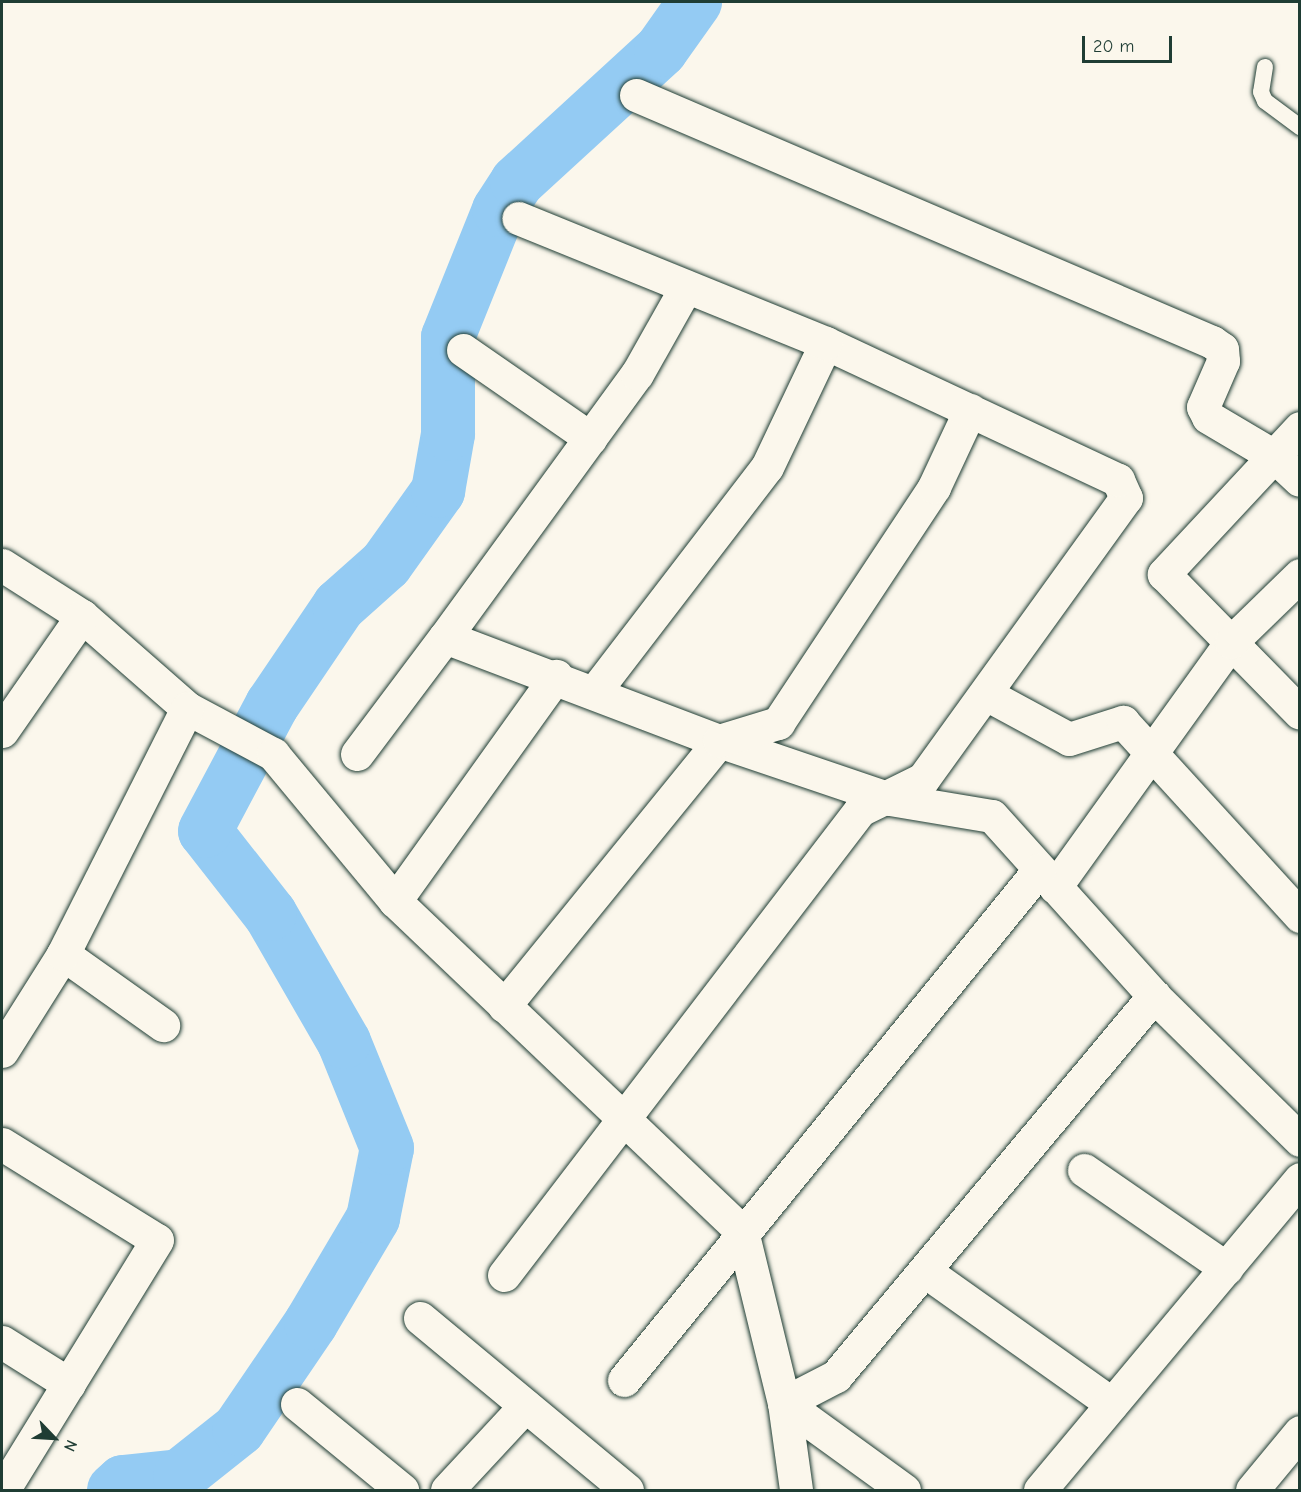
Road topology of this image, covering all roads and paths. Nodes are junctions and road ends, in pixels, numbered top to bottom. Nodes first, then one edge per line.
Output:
1 (1265, 67) dead end
2 (636, 95) dead end
3 (1299, 127) edge
4 (519, 218) dead end
5 (686, 287) junction
6 (826, 343) junction
7 (463, 350) dead end
8 (970, 410) junction
9 (1299, 428) edge
10 (590, 438) junction
11 (1274, 456) junction
12 (1299, 480) edge
13 (2, 565) edge
14 (1299, 575) edge
15 (82, 616) junction
16 (445, 637) junction
17 (1231, 642) junction
18 (556, 676) junction
19 (595, 691) junction
20 (986, 694) junction
21 (199, 713) junction
22 (1299, 713) edge
23 (2, 731) edge
24 (719, 741) junction
25 (1149, 751) junction
26 (357, 754) dead end
27 (890, 799) junction
28 (1047, 879) junction
29 (395, 901) junction
30 (1299, 916) edge
31 (63, 954) junction
32 (1154, 996) junction
33 (504, 1006) junction
34 (163, 1025) dead end
35 (2, 1050) edge
36 (620, 1118) junction
37 (1299, 1140) edge
38 (2, 1144) edge
39 (1084, 1170) dead end
40 (1299, 1179) edge
41 (742, 1231) junction
42 (1226, 1268) junction
43 (925, 1271) junction
44 (504, 1275) dead end
45 (420, 1318) dead end
46 (2, 1342) edge
47 (624, 1380) dead end
48 (69, 1384) junction
49 (784, 1403) junction
50 (297, 1404) dead end
51 (1112, 1404) junction
52 (525, 1406) junction
53 (1299, 1432) edge
54 (3, 1491) edge
55 (402, 1491) edge
56 (447, 1491) edge
57 (627, 1491) edge
58 (796, 1491) edge
59 (904, 1491) edge
60 (1040, 1491) edge
61 (1252, 1491) edge

1 - 3 lane
2 - 11 street
4 - 5 street
5 - 6 street
5 - 10 street
6 - 8 street
6 - 19 street
7 - 10 street
8 - 20 street
8 - 24 street
9 - 11 street
10 - 16 street
11 - 12 street
11 - 17 street
13 - 15 street
14 - 17 street
15 - 21 street
15 - 23 street
16 - 18 street
16 - 26 street
17 - 22 street
17 - 25 street
18 - 19 street
18 - 29 street
19 - 24 street
20 - 25 street
20 - 27 street
21 - 29 street
21 - 31 street
24 - 27 street
24 - 33 street
25 - 28 street
25 - 30 street
27 - 28 street
27 - 36 street
28 - 32 street
28 - 41 street
29 - 33 street
31 - 34 street
31 - 35 street
32 - 37 street
32 - 43 street
33 - 36 street
36 - 41 street
36 - 44 street
38 - 48 street
39 - 42 street
40 - 42 street
41 - 47 street
41 - 49 street
42 - 51 street
43 - 49 street
43 - 51 street
45 - 52 street
46 - 48 street
48 - 54 street
49 - 58 street
49 - 59 street
50 - 55 street
51 - 60 street
52 - 56 street
52 - 57 street
53 - 61 street

